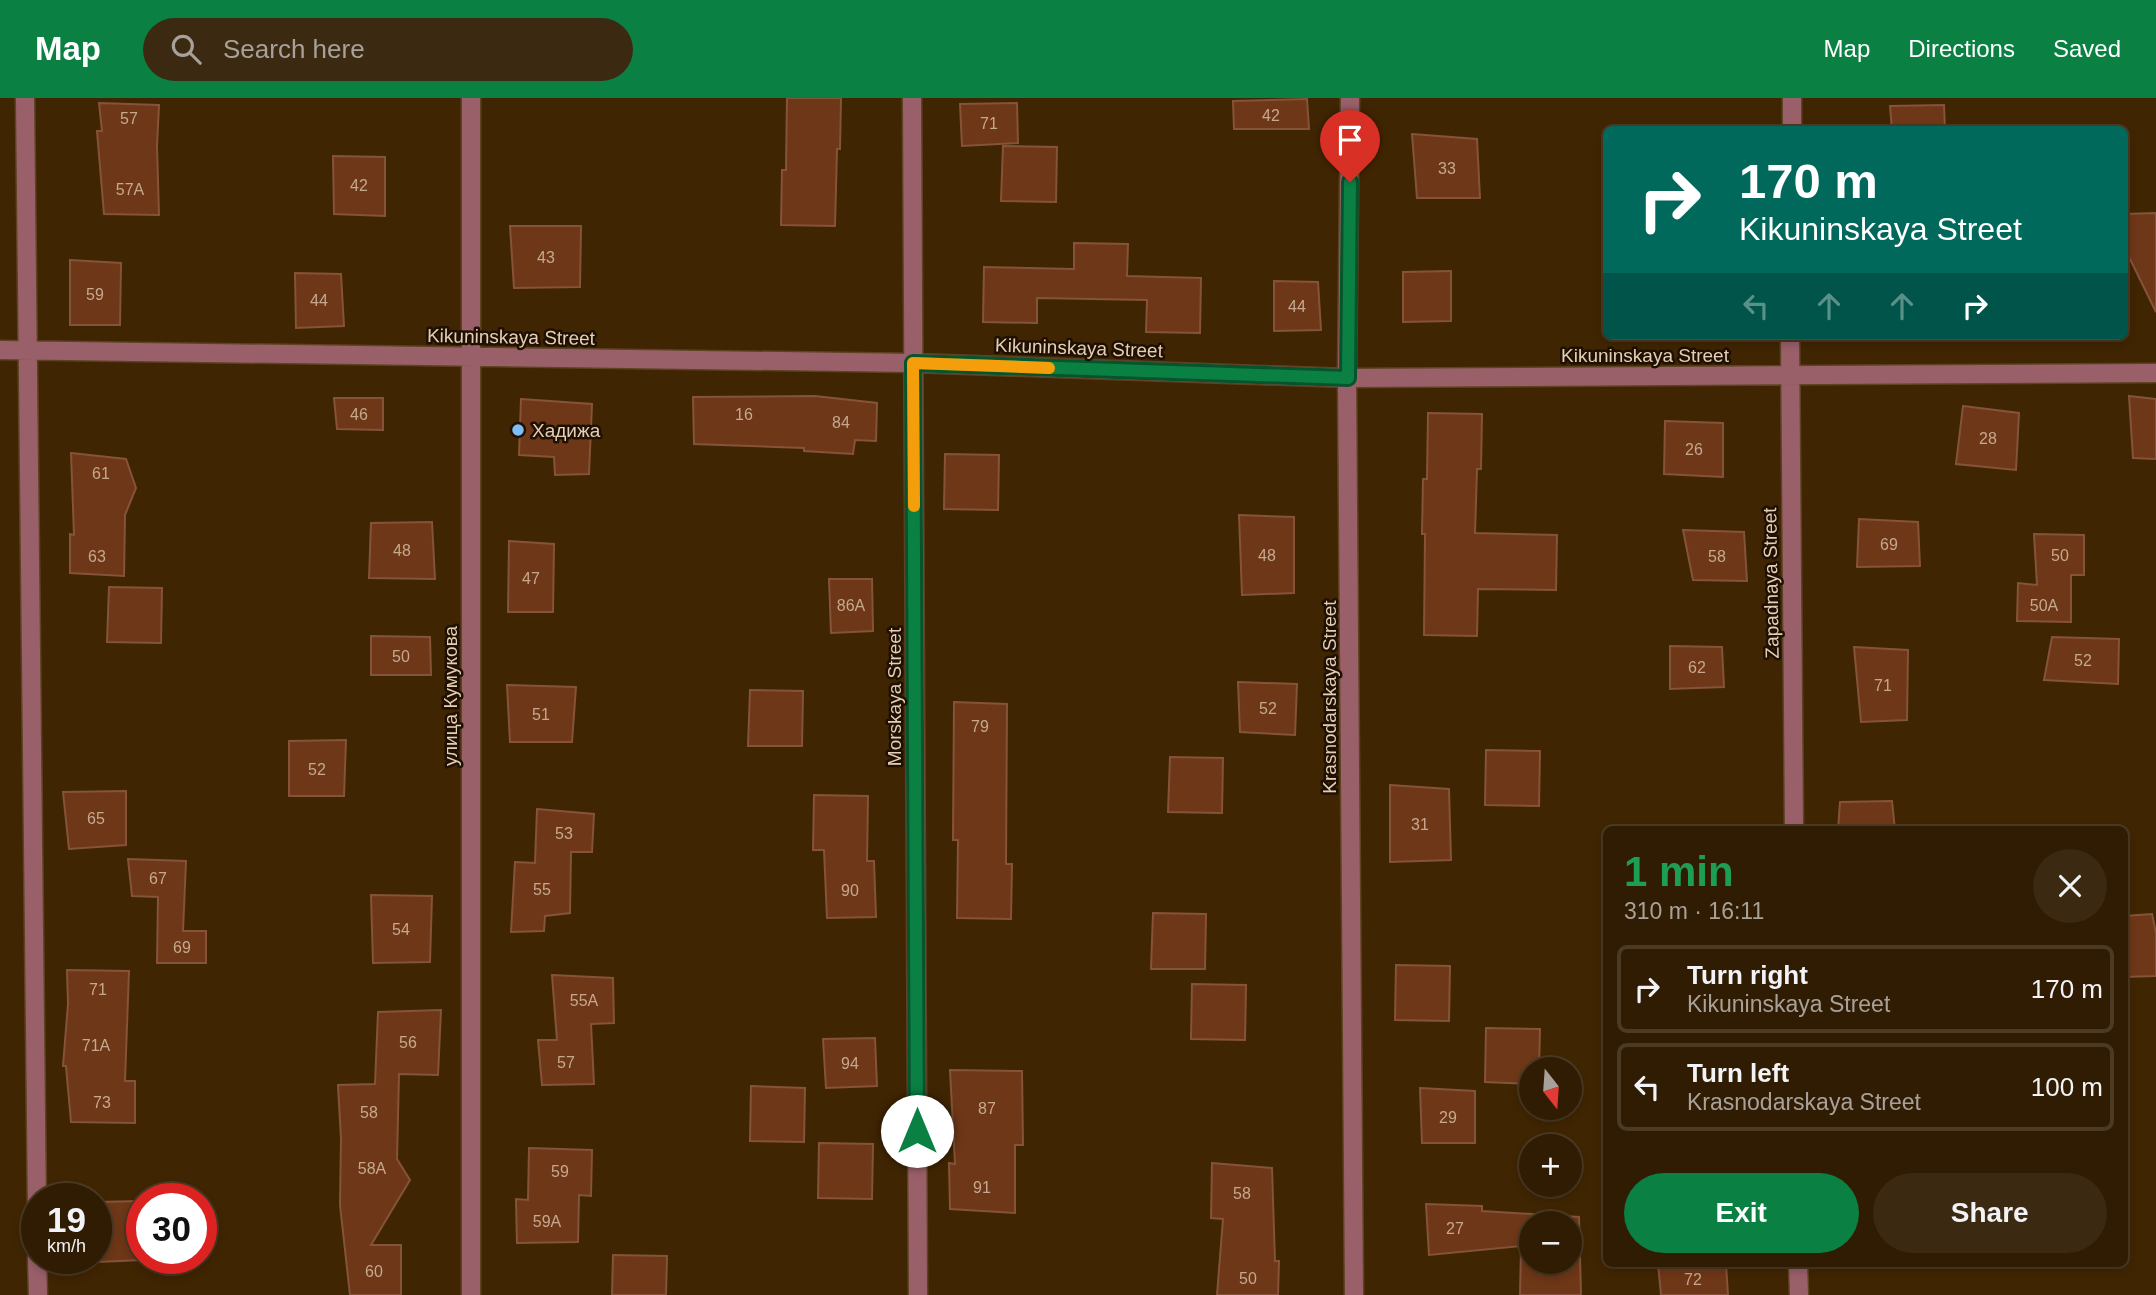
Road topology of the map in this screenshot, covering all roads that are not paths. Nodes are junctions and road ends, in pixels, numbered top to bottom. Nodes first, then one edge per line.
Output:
1 (25, 98) edge
2 (471, 98) edge
3 (912, 98) edge
4 (1350, 98) edge
5 (1792, 98) edge
6 (1791, 126) edge
7 (1790, 340) edge
8 (0, 350) edge
9 (29, 350) junction
10 (472, 358) junction
11 (913, 363) junction
12 (2156, 373) edge
13 (1790, 376) junction
14 (1348, 378) junction
15 (1794, 826) edge
16 (37, 1183) edge
17 (1798, 1267) edge
18 (37, 1274) edge
19 (38, 1295) edge
20 (471, 1295) edge
21 (918, 1295) edge
22 (1354, 1295) edge
23 (1799, 1295) edge

1 - 9 street
2 - 10 street, улица Кумукова
3 - 11 street, Morskaya Street
4 - 14 street, Krasnodarskaya Street
5 - 6 street
7 - 13 street, Zapadnaya Street
8 - 9 street, Kikuninskaya Street
9 - 10 street, Kikuninskaya Street
9 - 16 street
10 - 11 street, Kikuninskaya Street
10 - 20 street, улица Кумукова
11 - 14 street, Kikuninskaya Street
11 - 21 street, Morskaya Street
12 - 13 street, Kikuninskaya Street
13 - 14 street, Kikuninskaya Street
13 - 15 street, Zapadnaya Street
14 - 22 street, Krasnodarskaya Street
17 - 23 street
18 - 19 street

